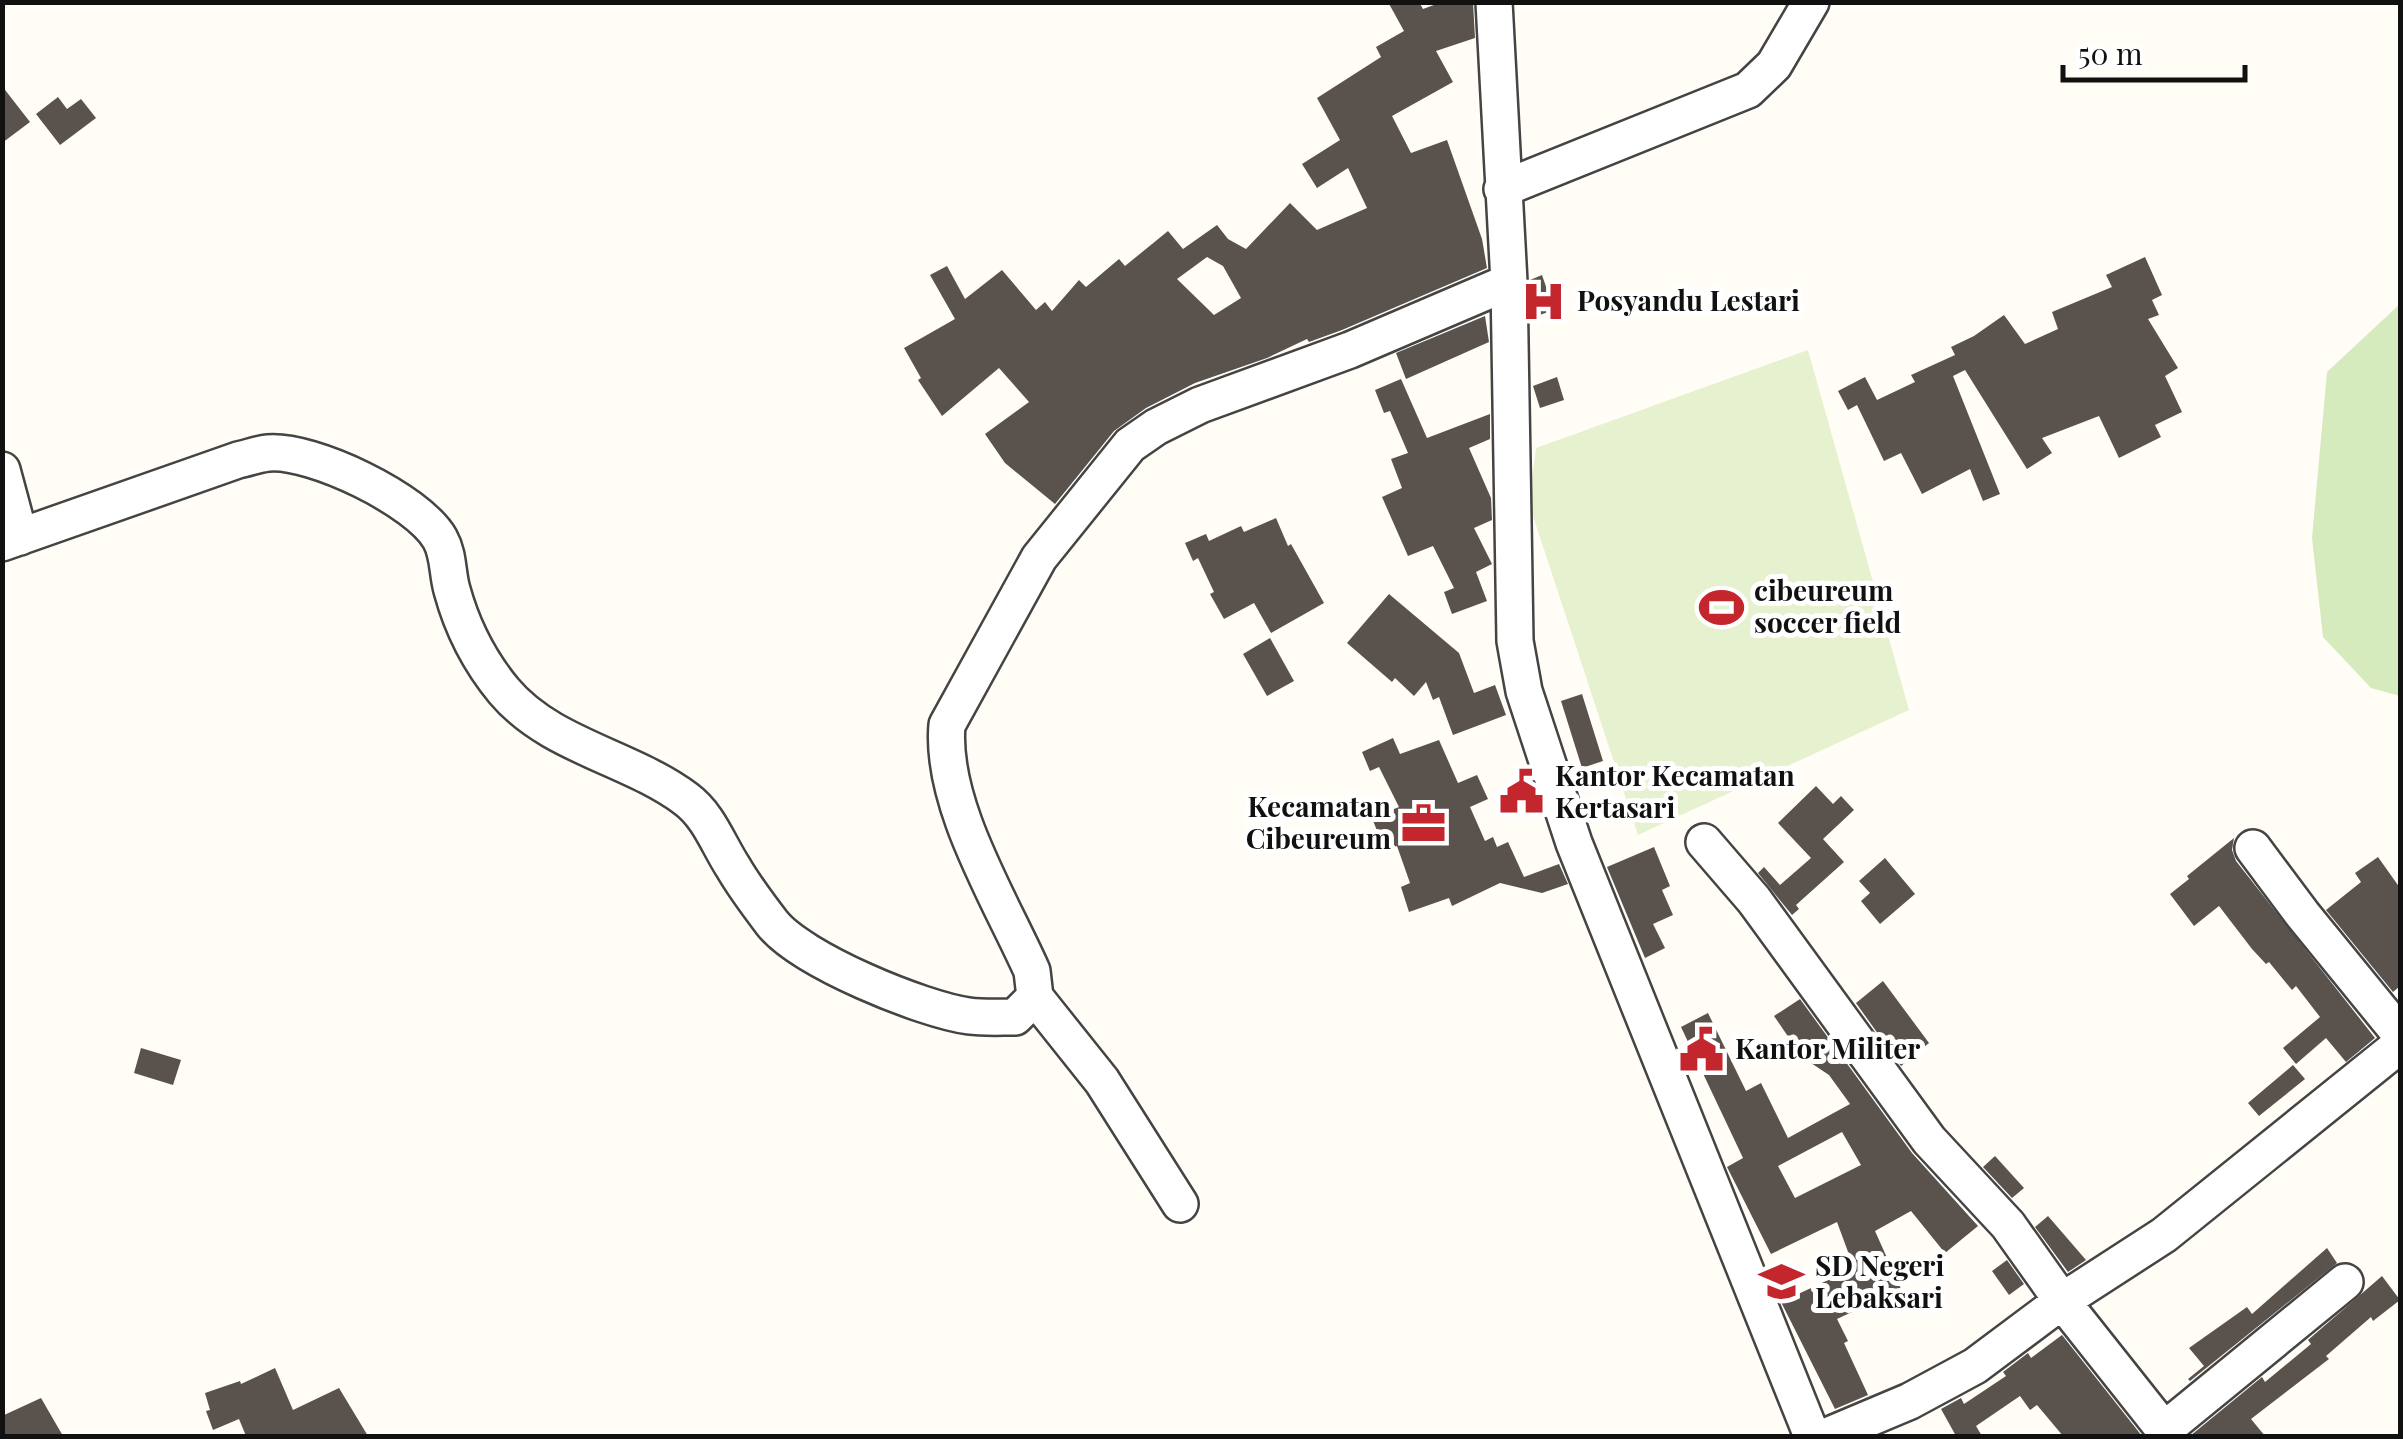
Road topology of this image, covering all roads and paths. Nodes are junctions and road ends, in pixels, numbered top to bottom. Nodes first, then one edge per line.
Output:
1 (1494, 2) edge
2 (1811, 2) edge
3 (1502, 189) junction
4 (1509, 282) junction
5 (2, 470) edge
6 (11, 540) edge
7 (1704, 842) dead end
8 (2253, 848) dead end
9 (1035, 996) junction
10 (2400, 1034) edge
11 (2400, 1045) edge
12 (1180, 1204) dead end
13 (2345, 1282) dead end
14 (2062, 1301) junction
15 (2166, 1433) edge
16 (1812, 1436) edge
17 (1826, 1436) edge

1 - 3 street
2 - 3 street
3 - 4 street
4 - 9 street
4 - 16 street
5 - 6 street
6 - 9 street
7 - 14 street
8 - 10 street
9 - 12 street
11 - 14 street
13 - 15 street
14 - 15 street
14 - 17 street

